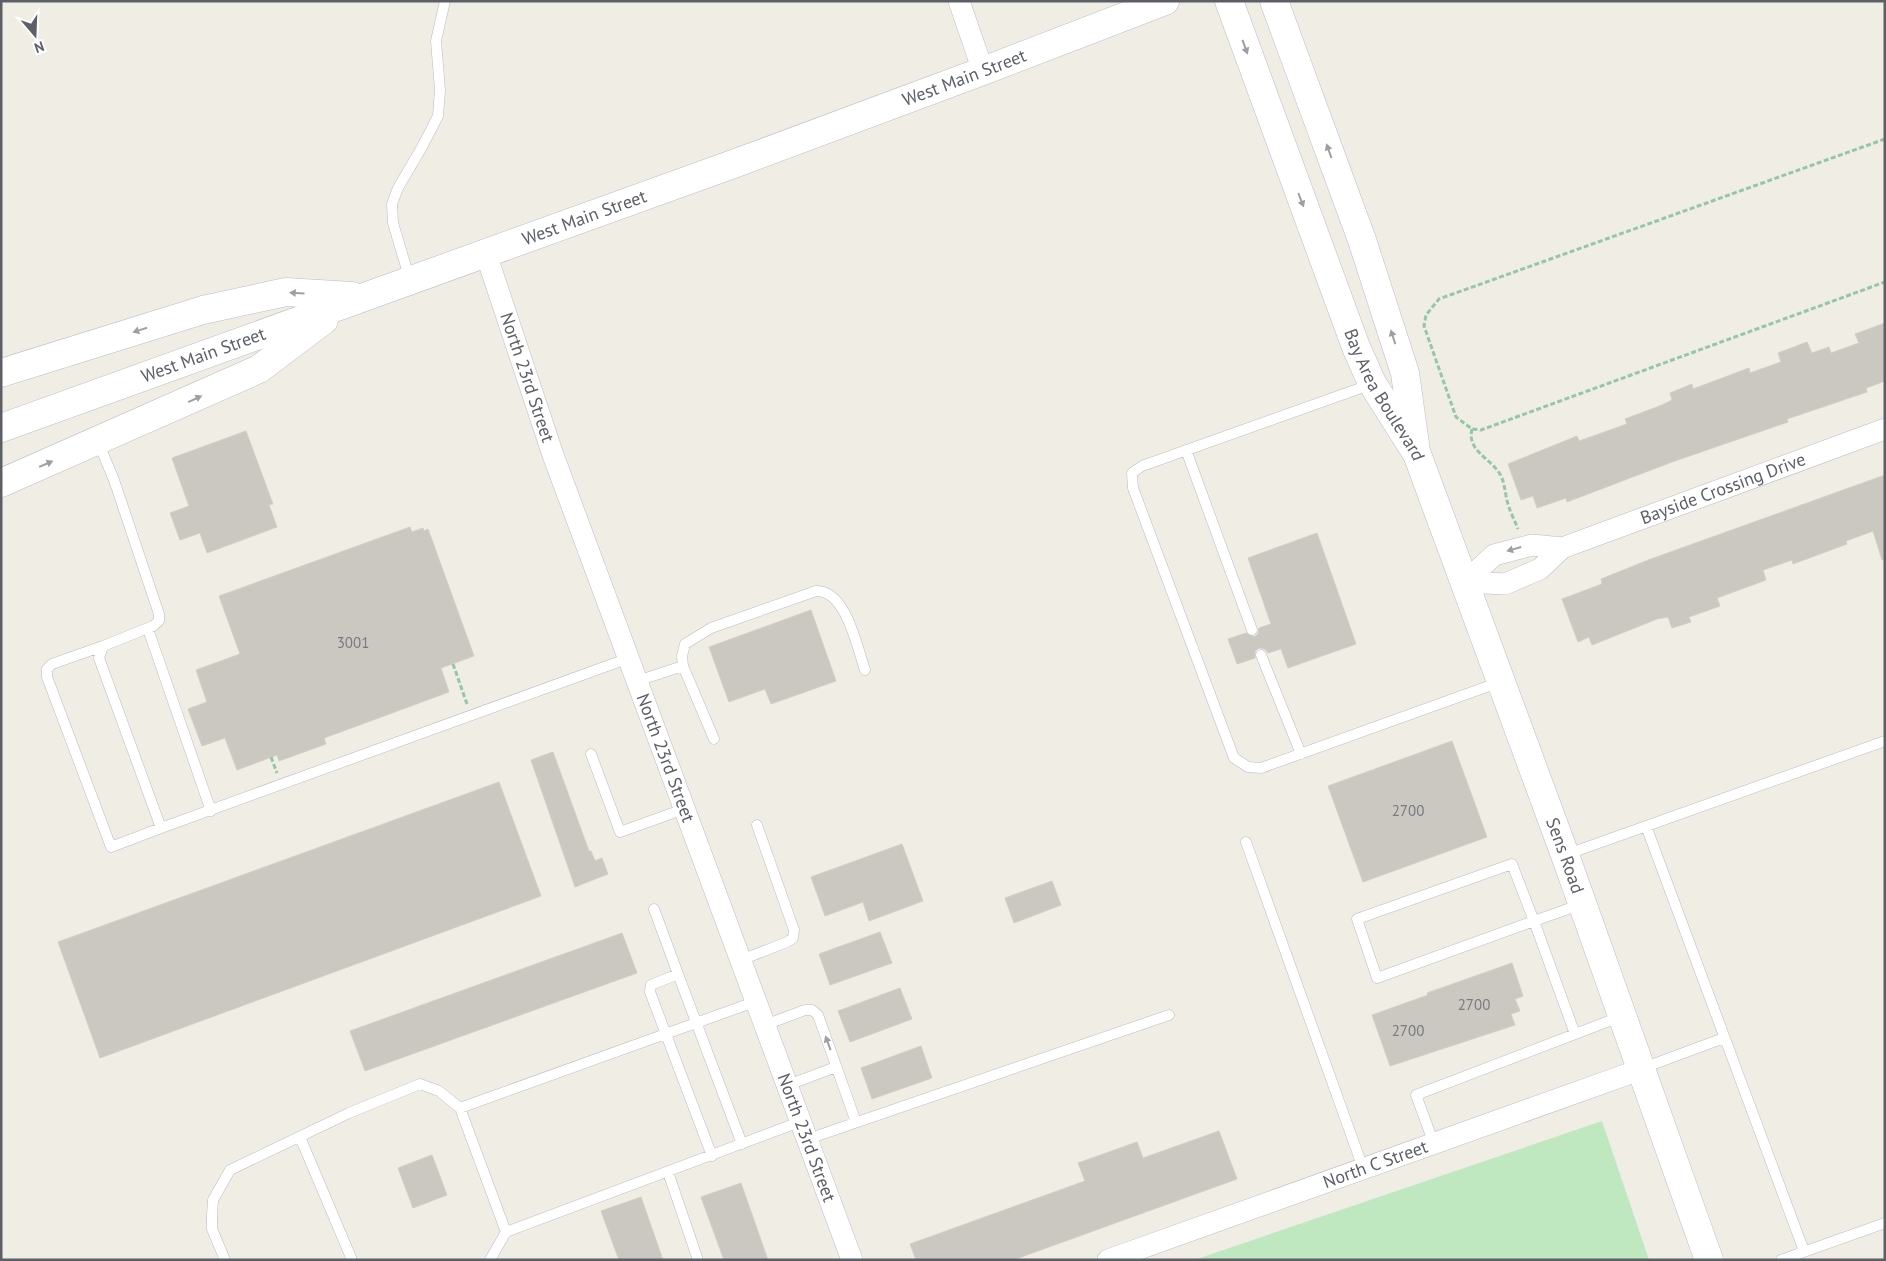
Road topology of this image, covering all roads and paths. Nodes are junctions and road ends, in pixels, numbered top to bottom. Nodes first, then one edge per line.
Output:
1 (445, 1) edge
2 (959, 1) edge
3 (1165, 1) edge
4 (1229, 1) edge
5 (1274, 1) edge
6 (984, 72) junction
7 (1885, 139) edge
8 (486, 254) junction
9 (410, 281) junction
10 (1885, 282) edge
11 (354, 301) junction
12 (1405, 372) junction
13 (1, 373) edge
14 (1372, 383) junction
15 (1, 428) edge
16 (1472, 429) junction
17 (1885, 429) edge
18 (98, 442) junction
19 (1186, 450) junction
20 (1416, 454) junction
21 (1, 483) edge
22 (1519, 530) dead end
23 (1562, 548) junction
24 (1465, 582) junction
25 (148, 628) junction
26 (1252, 630) dead end
27 (103, 646) junction
28 (1262, 655) dead end
29 (629, 658) junction
30 (453, 664) dead end
31 (683, 666) junction
32 (865, 670) dead end
33 (636, 681) junction
34 (1502, 681) junction
35 (471, 716) junction
36 (714, 738) dead end
37 (1885, 741) edge
38 (590, 754) dead end
39 (1301, 754) junction
40 (684, 809) junction
41 (211, 811) junction
42 (756, 825) dead end
43 (1646, 826) junction
44 (161, 828) junction
45 (1246, 842) dead end
46 (1565, 855) junction
47 (1583, 904) junction
48 (654, 909) dead end
49 (1534, 921) junction
50 (741, 960) junction
51 (678, 974) junction
52 (757, 1001) junction
53 (1169, 1015) dead end
54 (1623, 1016) junction
55 (696, 1022) junction
56 (765, 1025) junction
57 (1575, 1034) junction
58 (665, 1035) junction
59 (1724, 1038) junction
60 (836, 1067) junction
61 (1642, 1068) junction
62 (788, 1085) junction
63 (460, 1108) junction
64 (856, 1122) junction
65 (805, 1130) junction
66 (300, 1137) junction
67 (742, 1144) junction
68 (1434, 1144) junction
69 (712, 1156) junction
70 (1363, 1168) junction
71 (668, 1172) junction
72 (1885, 1223) edge
73 (506, 1232) junction
74 (1804, 1252) junction
75 (225, 1260) edge
76 (352, 1260) edge
77 (490, 1260) edge
78 (698, 1260) edge
79 (852, 1260) edge
80 (1108, 1260) edge
81 (1709, 1260) edge
82 (1781, 1260) edge

1 - 9 lane
2 - 6 street
3 - 6 main road, West Main Street
4 -> 14 main road, Bay Area Boulevard
12 -> 5 main road, Bay Area Boulevard
6 - 8 main road, West Main Street
7 - 16 path
8 - 9 main road, West Main Street
8 - 29 street, North 23rd Street
9 - 11 main road, West Main Street
10 - 16 path
11 -> 13 main road
11 - 15 main road, West Main Street
18 -> 11 main road
12 - 14 main road
12 - 20 main road, Bay Area Boulevard
14 - 19 lane
14 - 20 main road, Bay Area Boulevard
16 - 22 path
17 - 23 street, Bayside Crossing Drive
21 -> 18 main road
18 - 25 lane
19 - 26 lane
19 - 39 lane
20 - 24 main road, Sens Road
23 - 24 street, Bayside Crossing Drive
23 -> 24 street, Bayside Crossing Drive
24 - 34 main road, Sens Road
25 - 27 lane
25 - 41 lane
27 - 44 lane
27 - 44 lane
28 - 39 lane
29 - 33 street, North 23rd Street
29 - 35 lane
30 - 35 path
31 - 32 lane
31 - 33 lane
31 - 36 lane
33 - 40 street, North 23rd Street
34 - 39 lane
34 - 46 main road, Sens Road
35 - 41 lane
37 - 43 lane
38 - 40 lane
40 - 50 street, North 23rd Street
41 - 44 lane
42 - 50 lane
43 - 46 lane
43 - 59 lane
45 - 70 lane
46 - 47 main road, Sens Road
47 - 49 lane
47 - 54 main road, Sens Road
48 - 51 lane
49 - 49 lane
49 - 57 lane
50 - 52 street, North 23rd Street
51 - 55 lane
51 - 58 lane
52 - 55 lane
52 - 56 street, North 23rd Street
53 - 64 lane
54 - 57 lane
54 - 61 main road, Sens Road
55 - 58 lane
55 - 67 lane
60 -> 56 lane
56 - 62 street, North 23rd Street
57 - 68 lane
58 - 63 lane
58 - 69 lane
59 - 61 lane
59 - 74 lane
60 - 62 lane
60 - 64 lane
61 - 68 street, North C Street
61 - 81 main road, Sens Road
62 - 65 street, North 23rd Street
63 - 66 lane
63 - 73 lane
64 - 65 lane
65 - 67 lane
65 - 79 street, North 23rd Street
66 - 75 lane
66 - 76 lane
67 - 69 lane
68 - 70 street, North C Street
69 - 71 lane
70 - 80 street, North C Street
71 - 73 lane
71 - 78 lane
72 - 74 lane
73 - 77 lane
74 - 82 lane

